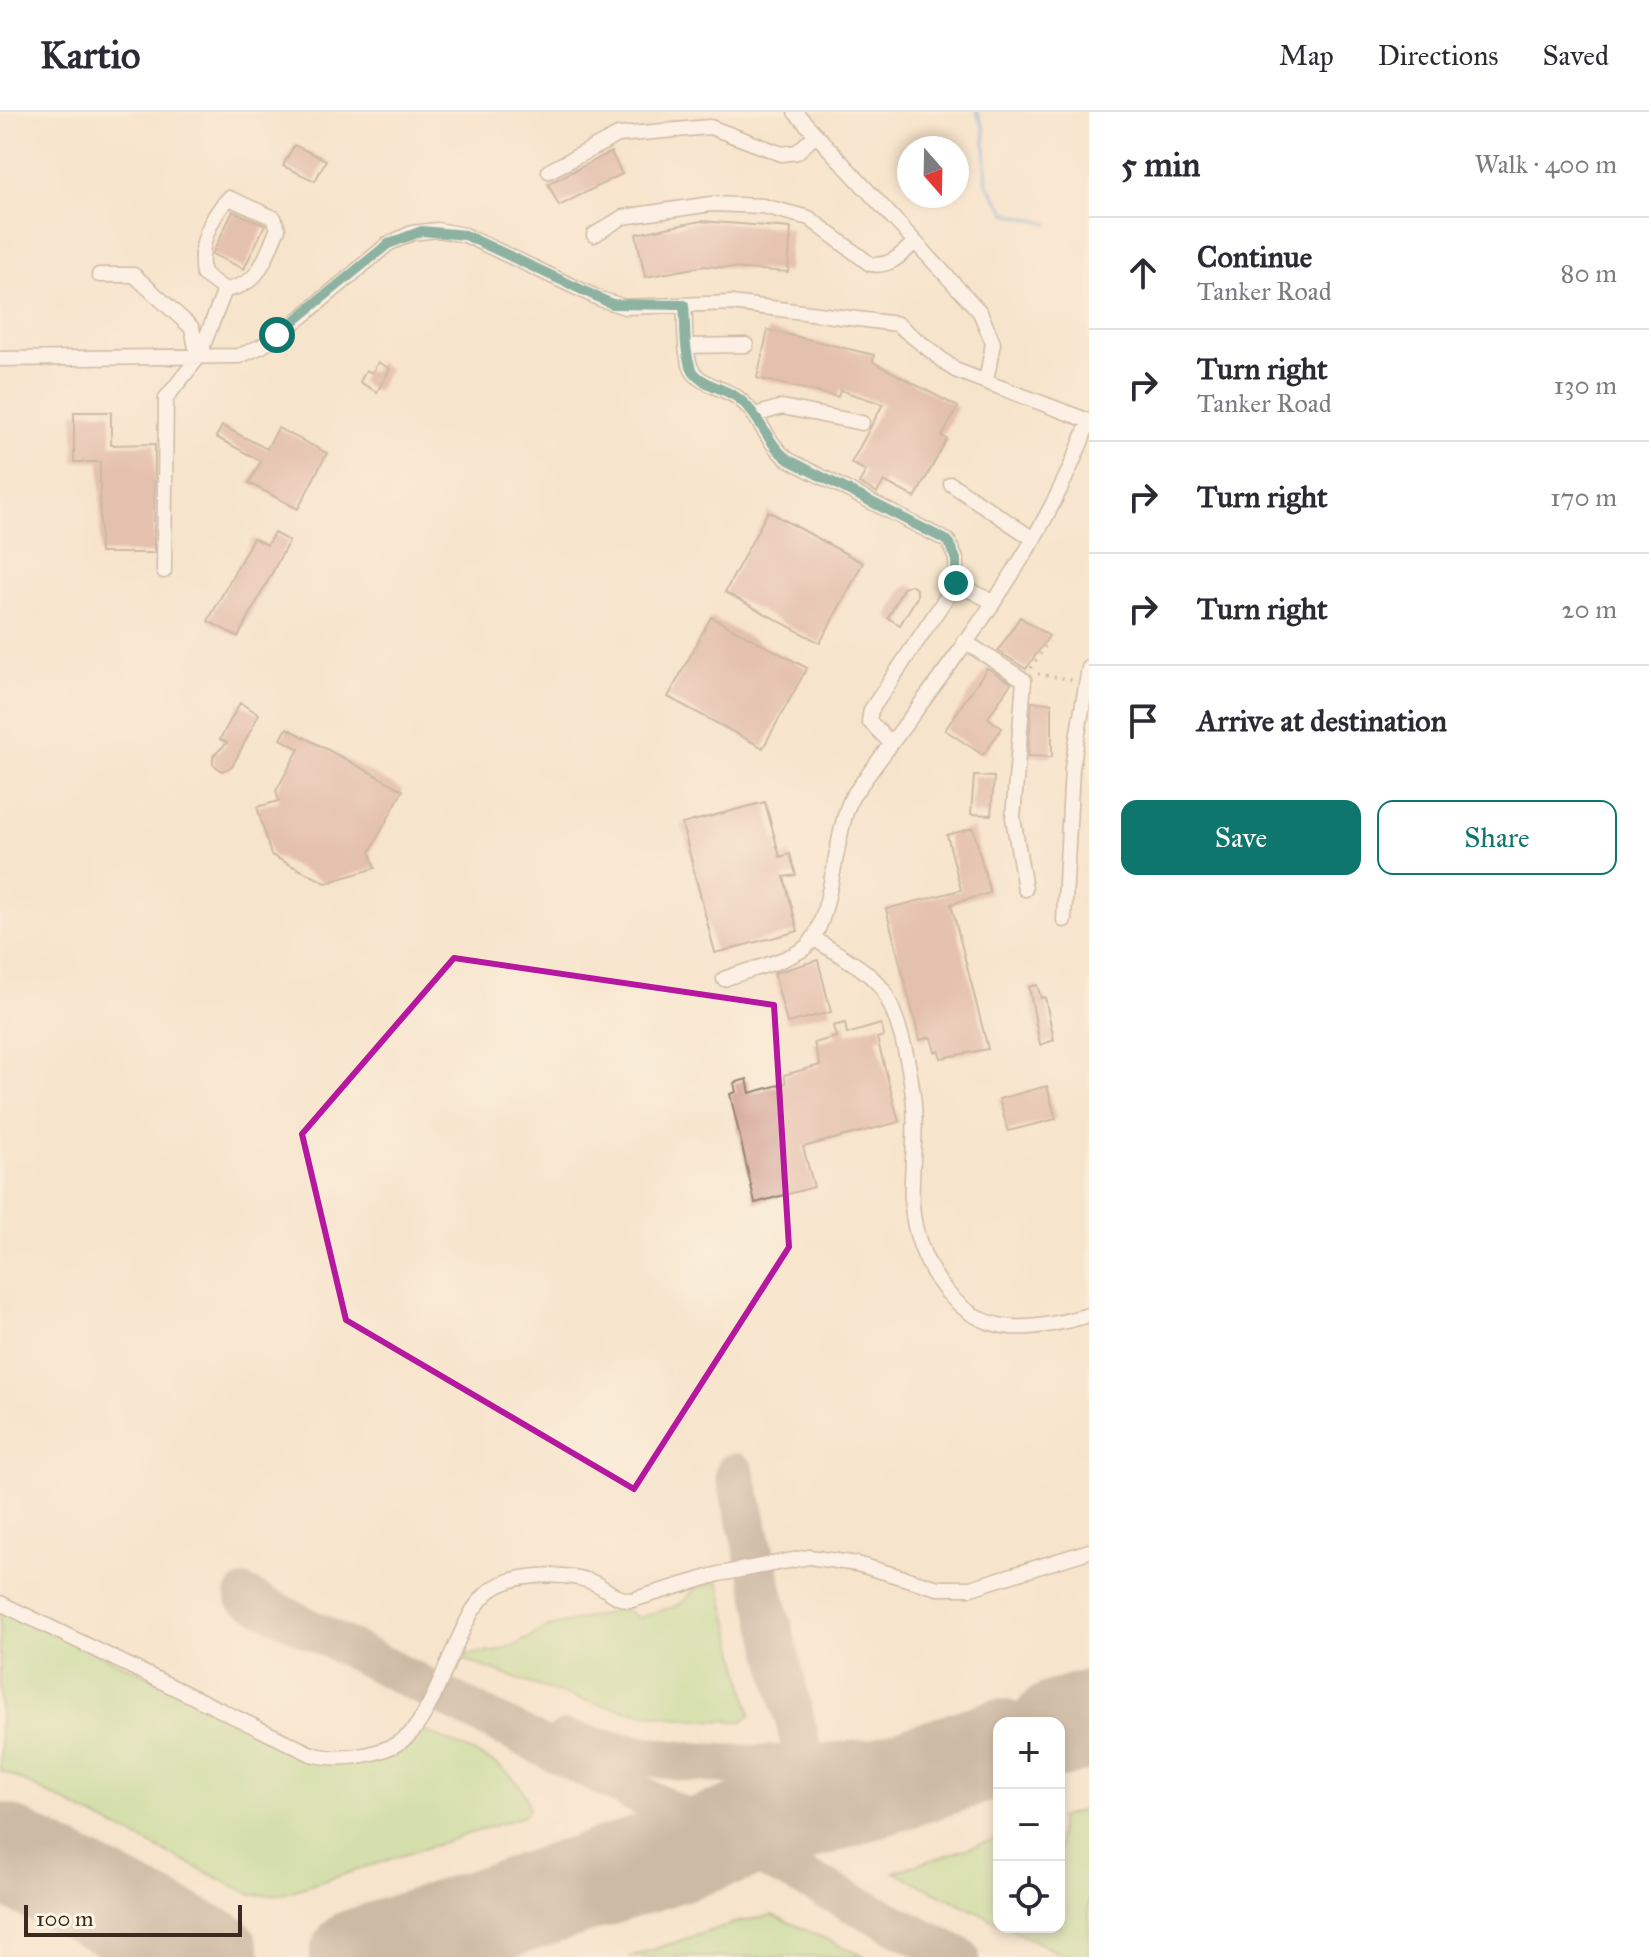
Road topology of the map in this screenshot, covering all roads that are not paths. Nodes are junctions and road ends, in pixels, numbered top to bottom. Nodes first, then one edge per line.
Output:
1 (795, 112) edge
2 (816, 135) junction
3 (549, 171) dead end
4 (594, 235) dead end
5 (915, 242) junction
6 (99, 275) dead end
7 (225, 290) junction
8 (684, 305) junction
9 (746, 345) dead end
10 (688, 346) junction
11 (198, 358) junction
12 (0, 359) edge
13 (986, 382) junction
14 (755, 415) junction
15 (1089, 421) edge
16 (862, 423) dead end
17 (951, 484) dead end
18 (1032, 538) junction
19 (164, 571) dead end
20 (956, 583) junction
21 (991, 601) junction
22 (964, 641) junction
23 (1089, 668) edge
24 (1082, 740) edge
25 (891, 743) junction
26 (1025, 889) dead end
27 (1064, 920) dead end
28 (815, 939) junction
29 (724, 979) dead end
30 (1089, 1315) edge
31 (1089, 1551) edge
32 (0, 1603) edge

1 - 2 street
2 - 3 street
2 - 5 street
4 - 5 street
5 - 13 street
6 - 11 street
7 - 7 street
7 - 11 street
8 - 10 street
8 - 11 street
8 - 13 street
9 - 10 street
10 - 14 street
11 - 12 street
11 - 19 street
13 - 15 street
14 - 16 street
14 - 20 street
15 - 18 street
17 - 18 street
18 - 21 street
20 - 21 street
20 - 25 street
21 - 22 street
22 - 25 street
22 - 26 street
23 - 24 street
24 - 27 street
25 - 28 street
28 - 29 street
28 - 30 street
31 - 32 street

